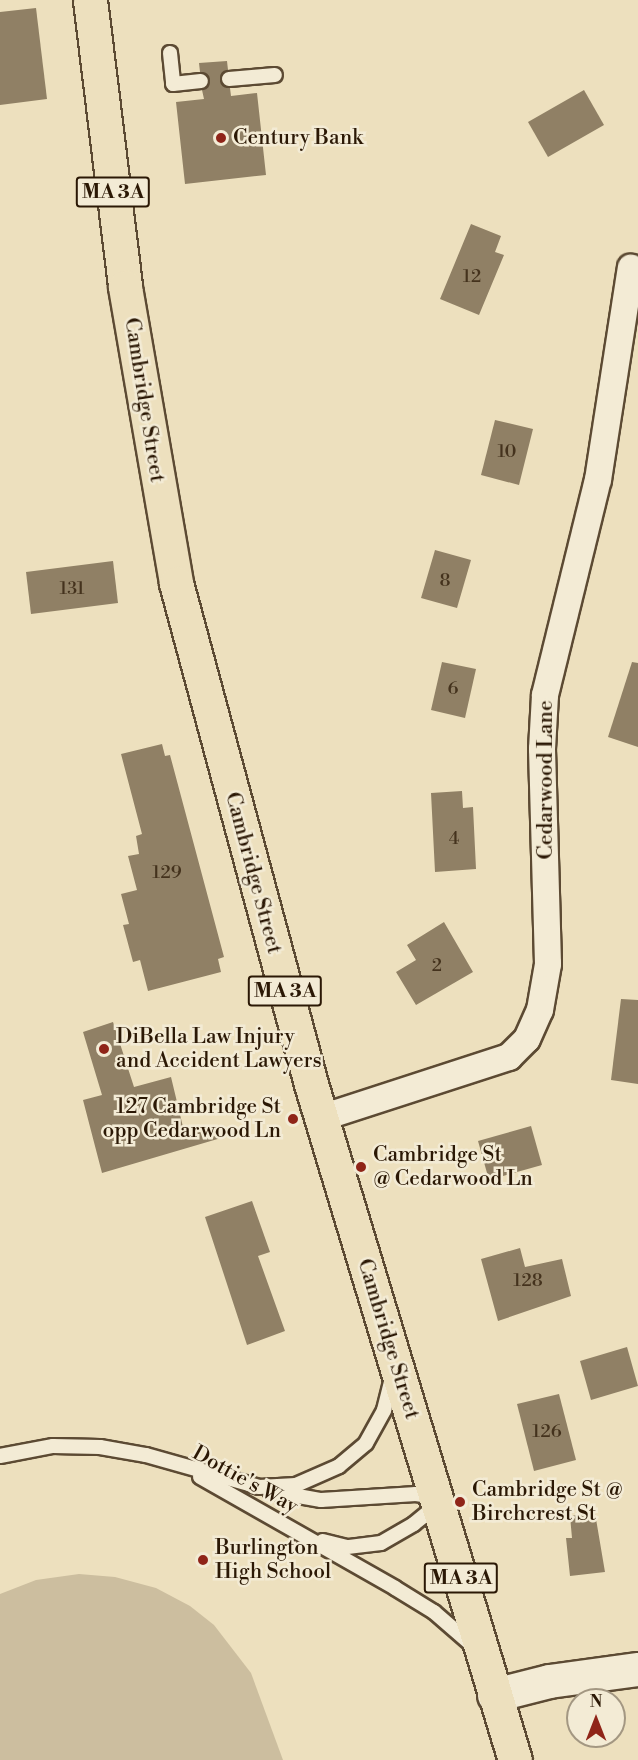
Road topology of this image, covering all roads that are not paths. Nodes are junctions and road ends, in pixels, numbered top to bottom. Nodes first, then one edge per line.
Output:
1 (90, 0) edge
2 (170, 53) dead end
3 (275, 75) dead end
4 (229, 79) dead end
5 (201, 81) dead end
6 (631, 268) dead end
7 (321, 1118) junction
8 (396, 1365) junction
9 (0, 1456) edge
10 (172, 1463) junction
11 (259, 1487) junction
12 (436, 1497) junction
13 (299, 1533) junction
14 (485, 1660) junction
15 (638, 1669) edge
16 (494, 1695) junction
17 (515, 1760) edge

1 - 7 main road, Cambridge Street / MA 3A
2 - 5 lane
3 - 4 lane
6 - 7 street, Cedarwood Lane
7 - 8 main road, Cambridge Street / MA 3A
8 - 11 lane, Dottie's Way
8 - 12 main road, Cambridge Street / MA 3A
9 - 10 lane, Dottie's Way
10 - 11 lane, Dottie's Way
10 - 13 lane, Dottie's Way
11 - 12 lane, Dottie's Way
12 - 13 lane, Dottie's Way
12 - 14 main road, Cambridge Street / MA 3A
13 - 14 lane, Dottie's Way
14 - 16 main road, Cambridge Street / MA 3A
15 - 16 street
16 - 17 main road, Cambridge Street / MA 3A

